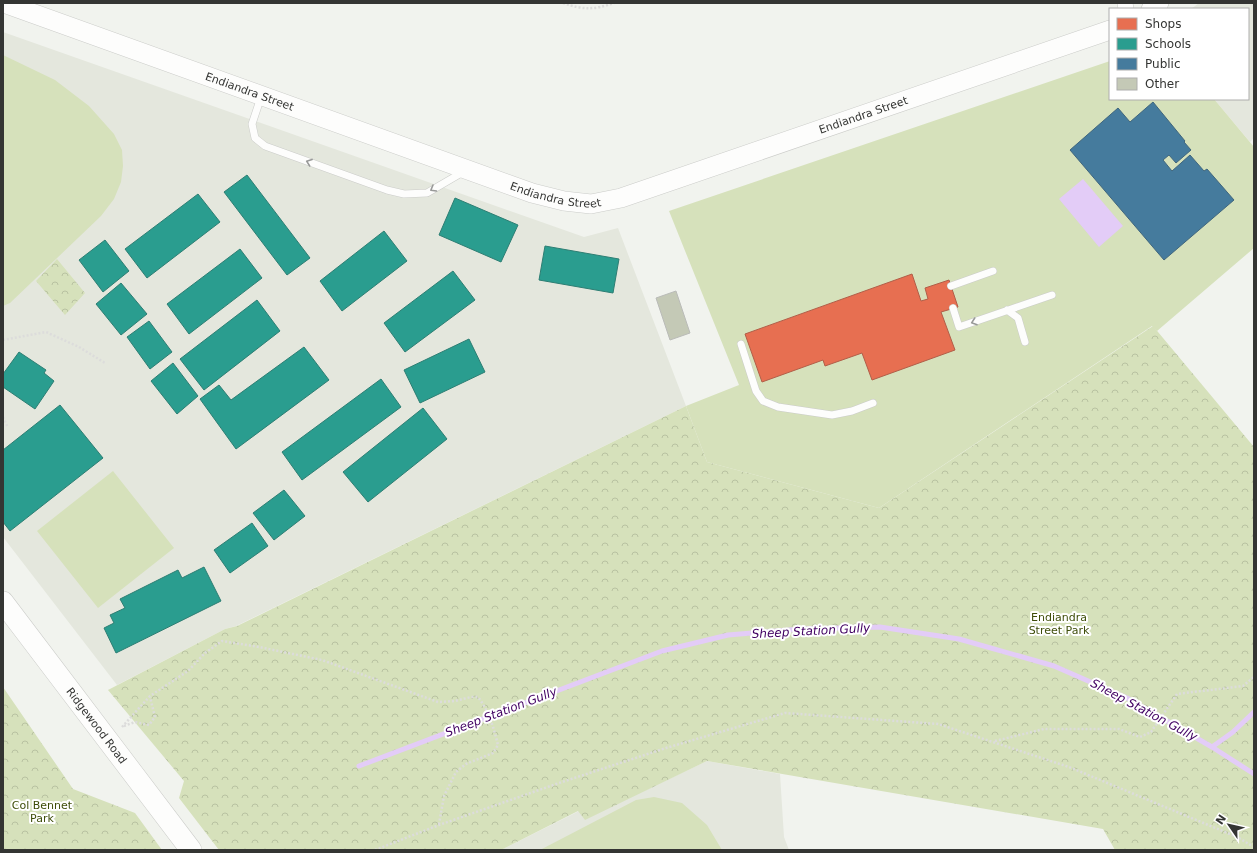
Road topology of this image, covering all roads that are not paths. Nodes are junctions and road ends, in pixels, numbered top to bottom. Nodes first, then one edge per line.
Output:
1 (4, 3) edge
2 (33, 8) edge
3 (1109, 30) edge
4 (261, 96) junction
5 (466, 169) junction
6 (993, 271) dead end
7 (951, 286) dead end
8 (1052, 295) dead end
9 (953, 308) dead end
10 (1007, 310) junction
11 (1025, 342) dead end
12 (742, 344) dead end
13 (873, 403) dead end
14 (3, 602) edge
15 (191, 850) edge

1 - 2 street, Endiandra Street
2 - 4 street, Endiandra Street
3 - 5 street, Endiandra Street
4 - 5 street, Endiandra Street
5 -> 4 lane
6 - 7 lane
8 - 10 lane
10 -> 9 lane
10 - 11 lane
12 - 13 lane
14 - 15 main road, Ridgewood Road

